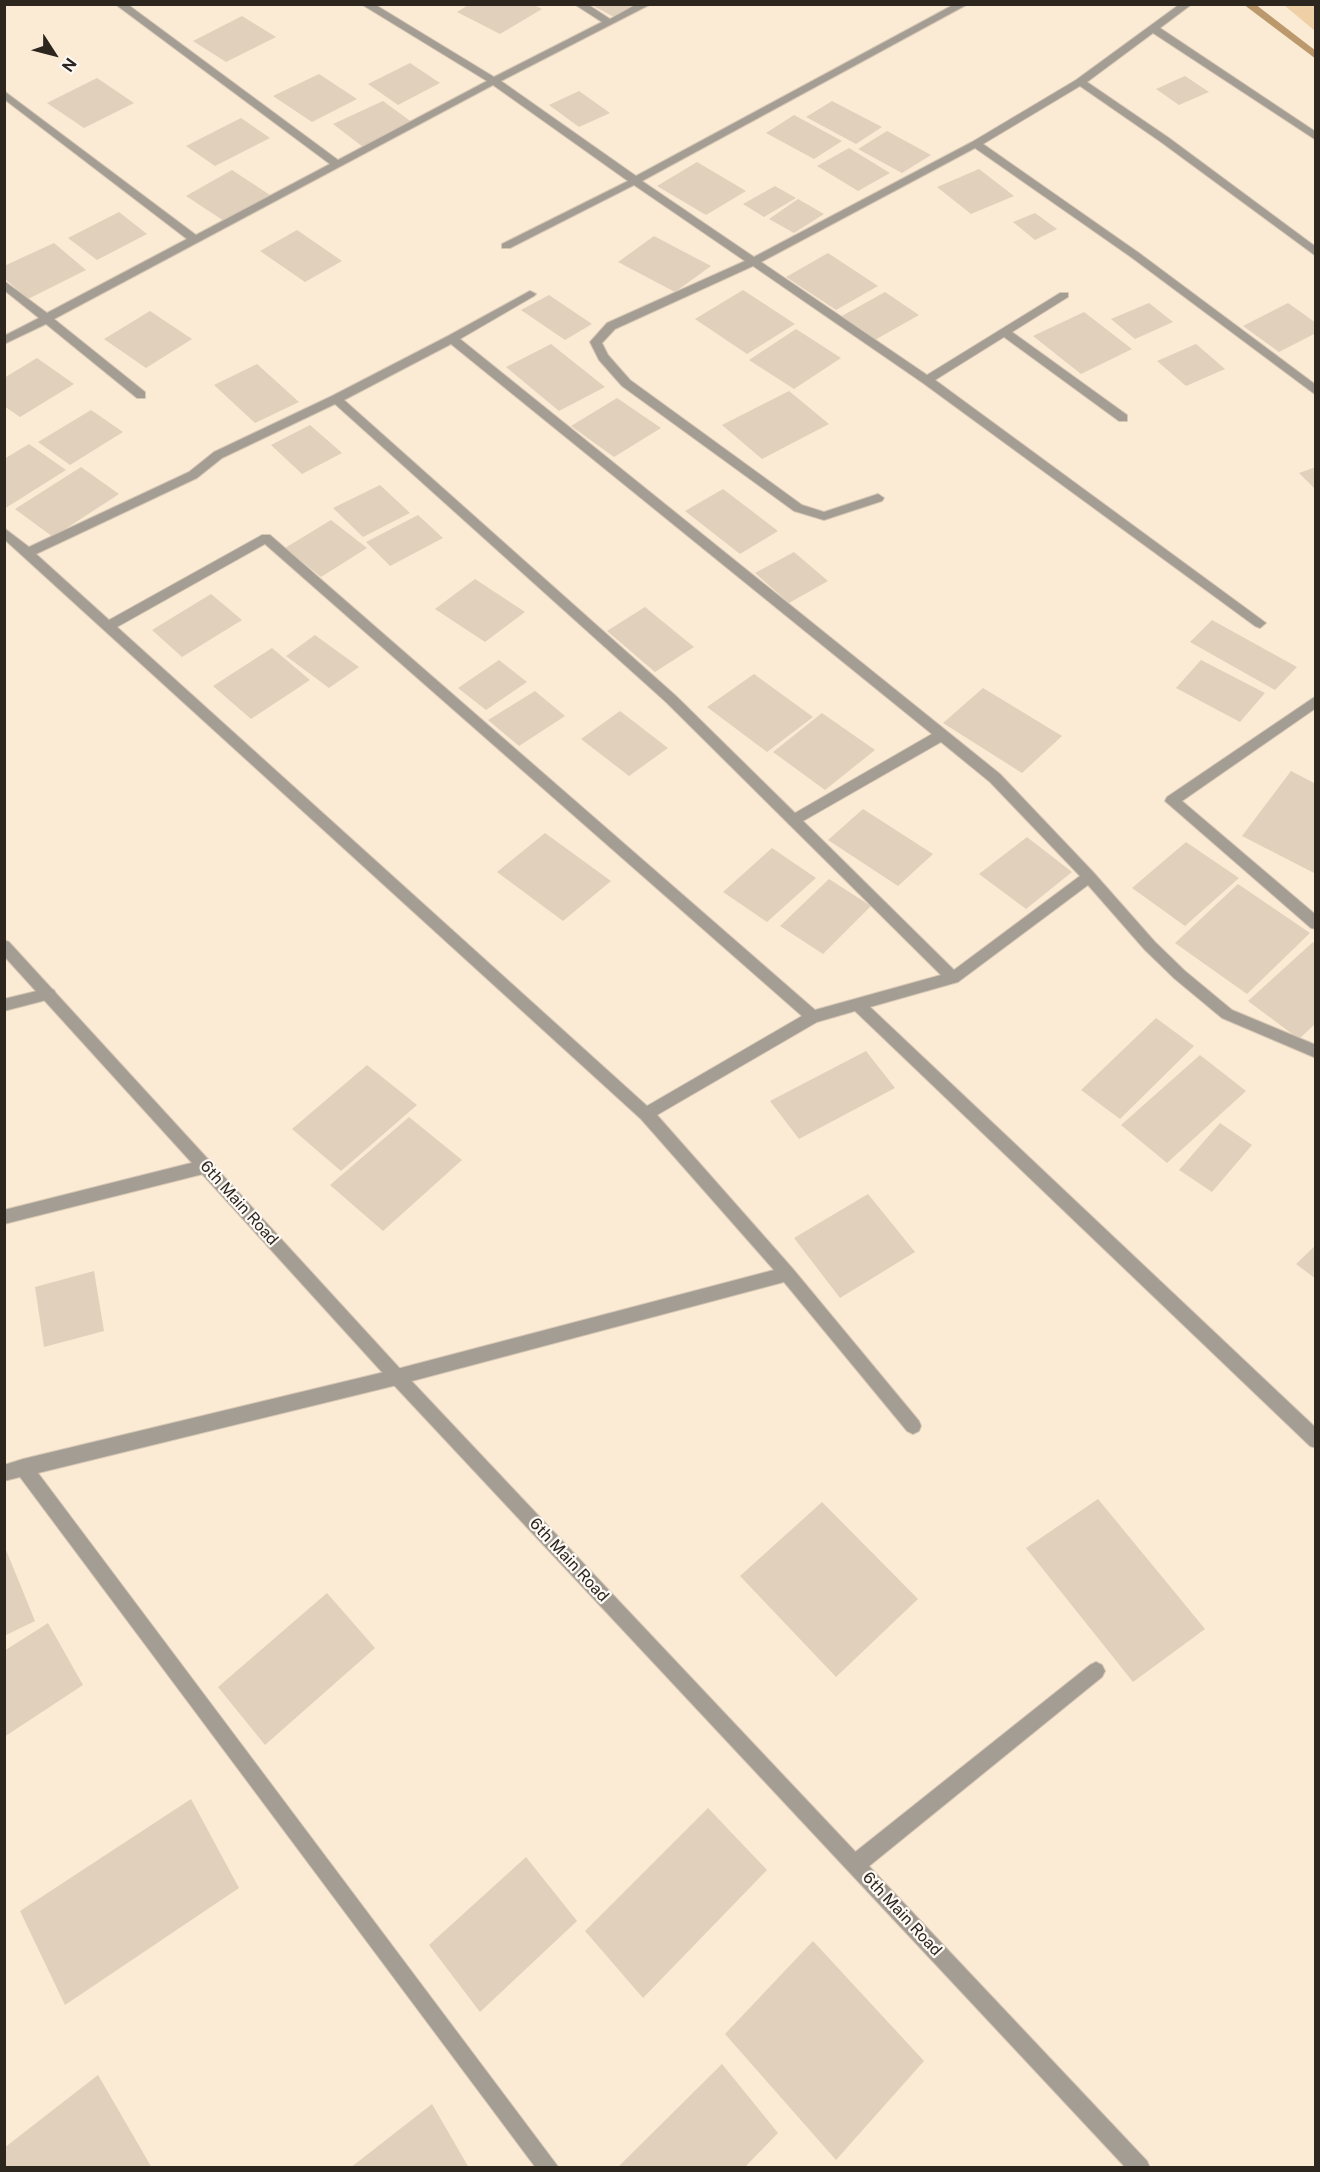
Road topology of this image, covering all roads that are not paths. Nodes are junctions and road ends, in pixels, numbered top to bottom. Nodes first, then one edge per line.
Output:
1 (120, 4) edge
2 (366, 4) edge
3 (579, 4) edge
4 (646, 4) edge
5 (963, 4) edge
6 (1187, 4) edge
7 (610, 23) junction
8 (1154, 29) junction
9 (494, 81) junction
10 (1080, 82) junction
11 (4, 94) edge
12 (1316, 137) edge
13 (976, 144) junction
14 (338, 165) junction
15 (635, 181) junction
16 (194, 239) junction
17 (507, 246) dead end
18 (1316, 253) edge
19 (755, 261) junction
20 (4, 285) edge
21 (530, 294) dead end
22 (1064, 295) dead end
23 (44, 318) junction
24 (1004, 332) junction
25 (452, 339) junction
26 (4, 340) edge
27 (927, 380) junction
28 (1316, 391) edge
29 (141, 395) dead end
30 (336, 399) junction
31 (1123, 418) dead end
32 (878, 498) dead end
33 (4, 532) edge
34 (27, 553) junction
35 (1260, 623) dead end
36 (108, 626) junction
37 (1316, 701) edge
38 (942, 735) junction
39 (794, 820) junction
40 (1089, 877) junction
41 (1316, 924) edge
42 (4, 946) edge
43 (952, 978) junction
44 (49, 994) junction
45 (4, 1005) edge
46 (858, 1005) junction
47 (813, 1017) junction
48 (1316, 1052) edge
49 (646, 1114) junction
50 (207, 1166) junction
51 (4, 1217) edge
52 (787, 1274) junction
53 (397, 1377) junction
54 (913, 1425) dead end
55 (1316, 1440) edge
56 (23, 1467) junction
57 (4, 1473) edge
58 (1096, 1671) dead end
59 (856, 1864) junction
60 (549, 2168) edge
61 (1140, 2168) edge

1 - 14 street
2 - 9 street
3 - 7 street
4 - 7 street
5 - 15 street
6 - 8 street
7 - 9 street
8 - 10 street
8 - 12 street
9 - 14 street
9 - 15 street
10 - 13 street
10 - 18 street
11 - 16 street
13 - 19 street
13 - 28 street
14 - 16 street
15 - 17 street
15 - 19 street
16 - 23 street
19 - 27 street
19 - 32 street
20 - 23 street
21 - 25 street
22 - 24 street
23 - 26 street
23 - 29 street
24 - 27 street
24 - 31 street
25 - 30 street
25 - 38 street
27 - 35 street
30 - 34 street
30 - 39 street
33 - 34 street
34 - 36 street
36 - 47 street
36 - 49 street
37 - 41 street
38 - 39 street
38 - 40 street
39 - 43 street
40 - 43 street
40 - 48 street
42 - 44 street, 6th Main Road
43 - 46 street
44 - 45 street
44 - 50 street, 6th Main Road
46 - 47 street
46 - 55 street
47 - 49 street
49 - 52 street
50 - 51 street
50 - 53 street, 6th Main Road
52 - 53 street
52 - 54 street
53 - 56 street
53 - 59 street, 6th Main Road
56 - 57 street
56 - 60 street
58 - 59 street
59 - 61 street, 6th Main Road

